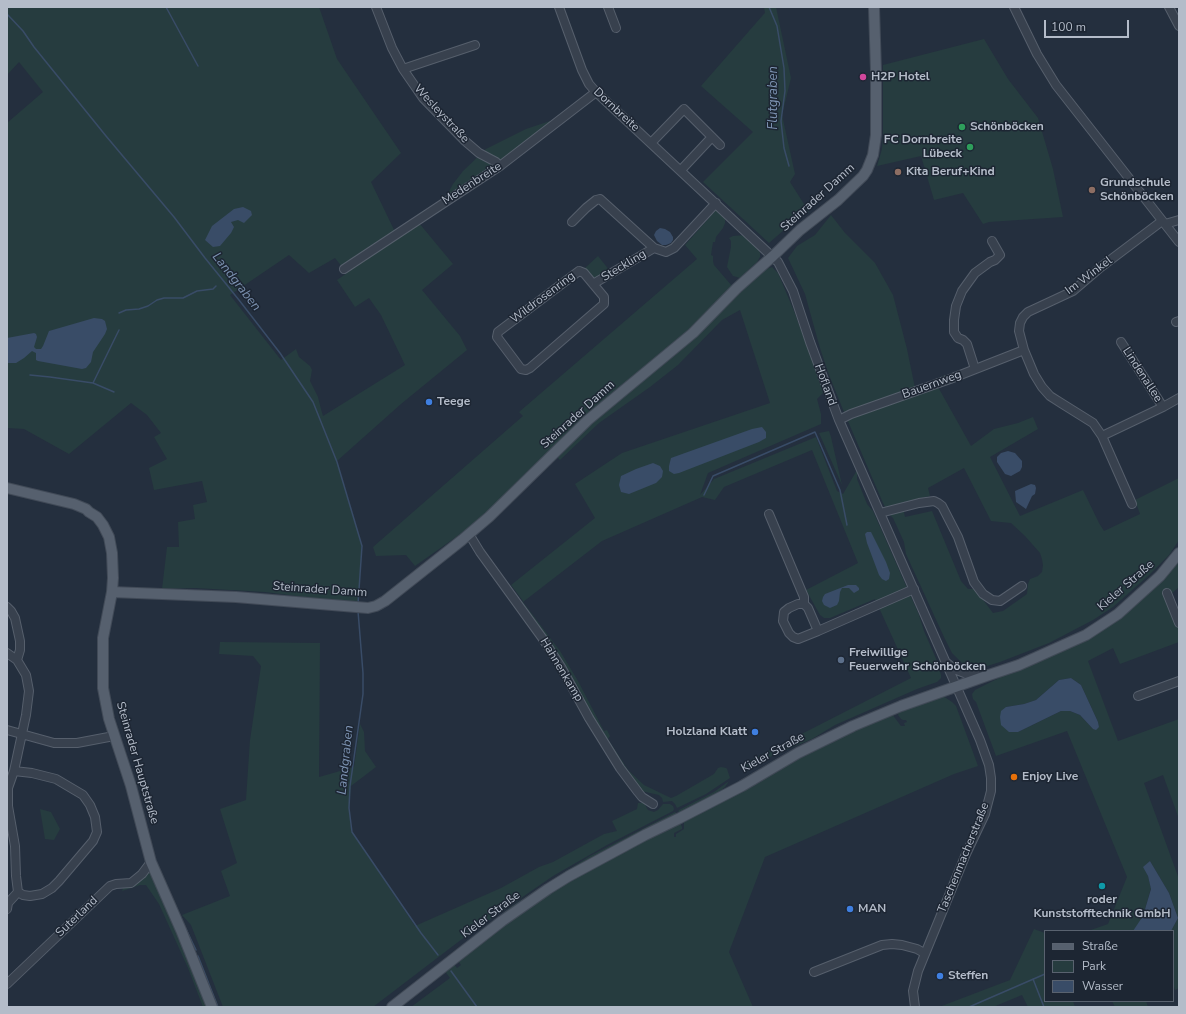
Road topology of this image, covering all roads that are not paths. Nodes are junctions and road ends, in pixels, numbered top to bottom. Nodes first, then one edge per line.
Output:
1 (376, 7) edge
2 (559, 7) edge
3 (608, 7) edge
4 (874, 7) edge
5 (1014, 7) edge
6 (1169, 7) edge
7 (1179, 26) edge
8 (616, 28) dead end
9 (475, 45) dead end
10 (403, 69) junction
11 (596, 92) junction
12 (712, 137) junction
13 (651, 143) junction
14 (720, 145) dead end
15 (500, 166) junction
16 (681, 170) junction
17 (716, 203) junction
18 (1179, 220) edge
19 (572, 222) dead end
20 (1163, 223) junction
21 (992, 241) dead end
22 (1179, 242) edge
23 (654, 248) junction
24 (773, 256) junction
25 (344, 269) dead end
26 (594, 284) junction
27 (1121, 342) dead end
28 (1024, 350) junction
29 (975, 369) junction
30 (1179, 398) edge
31 (1163, 407) junction
32 (839, 420) junction
33 (1102, 436) junction
34 (7, 488) edge
35 (1132, 504) dead end
36 (880, 513) junction
37 (769, 514) dead end
38 (469, 534) junction
39 (1179, 553) edge
40 (1022, 586) dead end
41 (914, 589) junction
42 (112, 592) junction
43 (1167, 593) dead end
44 (804, 604) junction
45 (7, 607) edge
46 (1179, 623) edge
47 (818, 631) junction
48 (7, 653) edge
49 (17, 660) junction
50 (944, 660) junction
51 (989, 675) junction
52 (1179, 681) edge
53 (956, 687) junction
54 (1138, 696) dead end
55 (7, 730) edge
56 (22, 735) junction
57 (114, 736) junction
58 (14, 771) junction
59 (653, 804) dead end
60 (151, 862) junction
61 (18, 892) junction
62 (7, 909) edge
63 (924, 953) junction
64 (814, 972) dead end
65 (7, 984) edge
66 (212, 1007) edge
67 (392, 1007) edge
68 (915, 1007) edge

1 - 10 street, Wesleystraße
2 - 11 street, Dornbreite
3 - 8 street
4 - 24 main road, Steinrader Damm
5 - 20 street
6 - 7 street
9 - 10 street
10 - 15 street, Wesleystraße
11 - 13 street, Dornbreite
11 - 15 street, Medenbreite
12 - 13 street
12 - 14 street
12 - 16 street
13 - 16 street, Dornbreite
15 - 25 street, Medenbreite
16 - 17 street, Dornbreite
17 - 23 street
17 - 24 street, Dornbreite
18 - 20 street
19 - 23 street
20 - 22 street
20 - 28 street, Im Winkel
21 - 29 street
23 - 26 street, Steckling
24 - 32 street, Hofland
24 - 38 main road, Steinrader Damm
26 - 26 street, Wildrosenring
27 - 31 street, Lindenallee
28 - 29 street, Bauernweg
28 - 33 street, Im Winkel
29 - 32 street, Bauernweg
30 - 31 street, Lindenallee
31 - 33 street, Lindenallee
32 - 36 street, Hofland
33 - 35 street, Im Winkel
34 - 42 main road, Steinrader Hauptstraße
36 - 40 street
36 - 41 street, Hofland
37 - 44 street
38 - 42 main road, Steinrader Damm
38 - 59 street, Hahnenkamp
39 - 51 main road, Kieler Straße
41 - 47 street
41 - 50 street, Hofland
42 - 57 main road, Steinrader Hauptstraße
43 - 46 street
44 - 47 street
44 - 47 street
45 - 49 street
48 - 49 street
49 - 56 street
50 - 51 street
50 - 53 street, Hofland
51 - 53 main road, Kieler Straße
52 - 54 street
53 - 63 street, Taschenmacherstraße
53 - 67 main road, Kieler Straße
55 - 56 street
56 - 57 street
56 - 58 street
57 - 60 main road, Steinrader Hauptstraße
58 - 61 street
58 - 61 street
60 - 65 street, Suterland
60 - 66 main road, Steinrader Hauptstraße
61 - 62 street
63 - 64 street
63 - 68 street, Taschenmacherstraße

